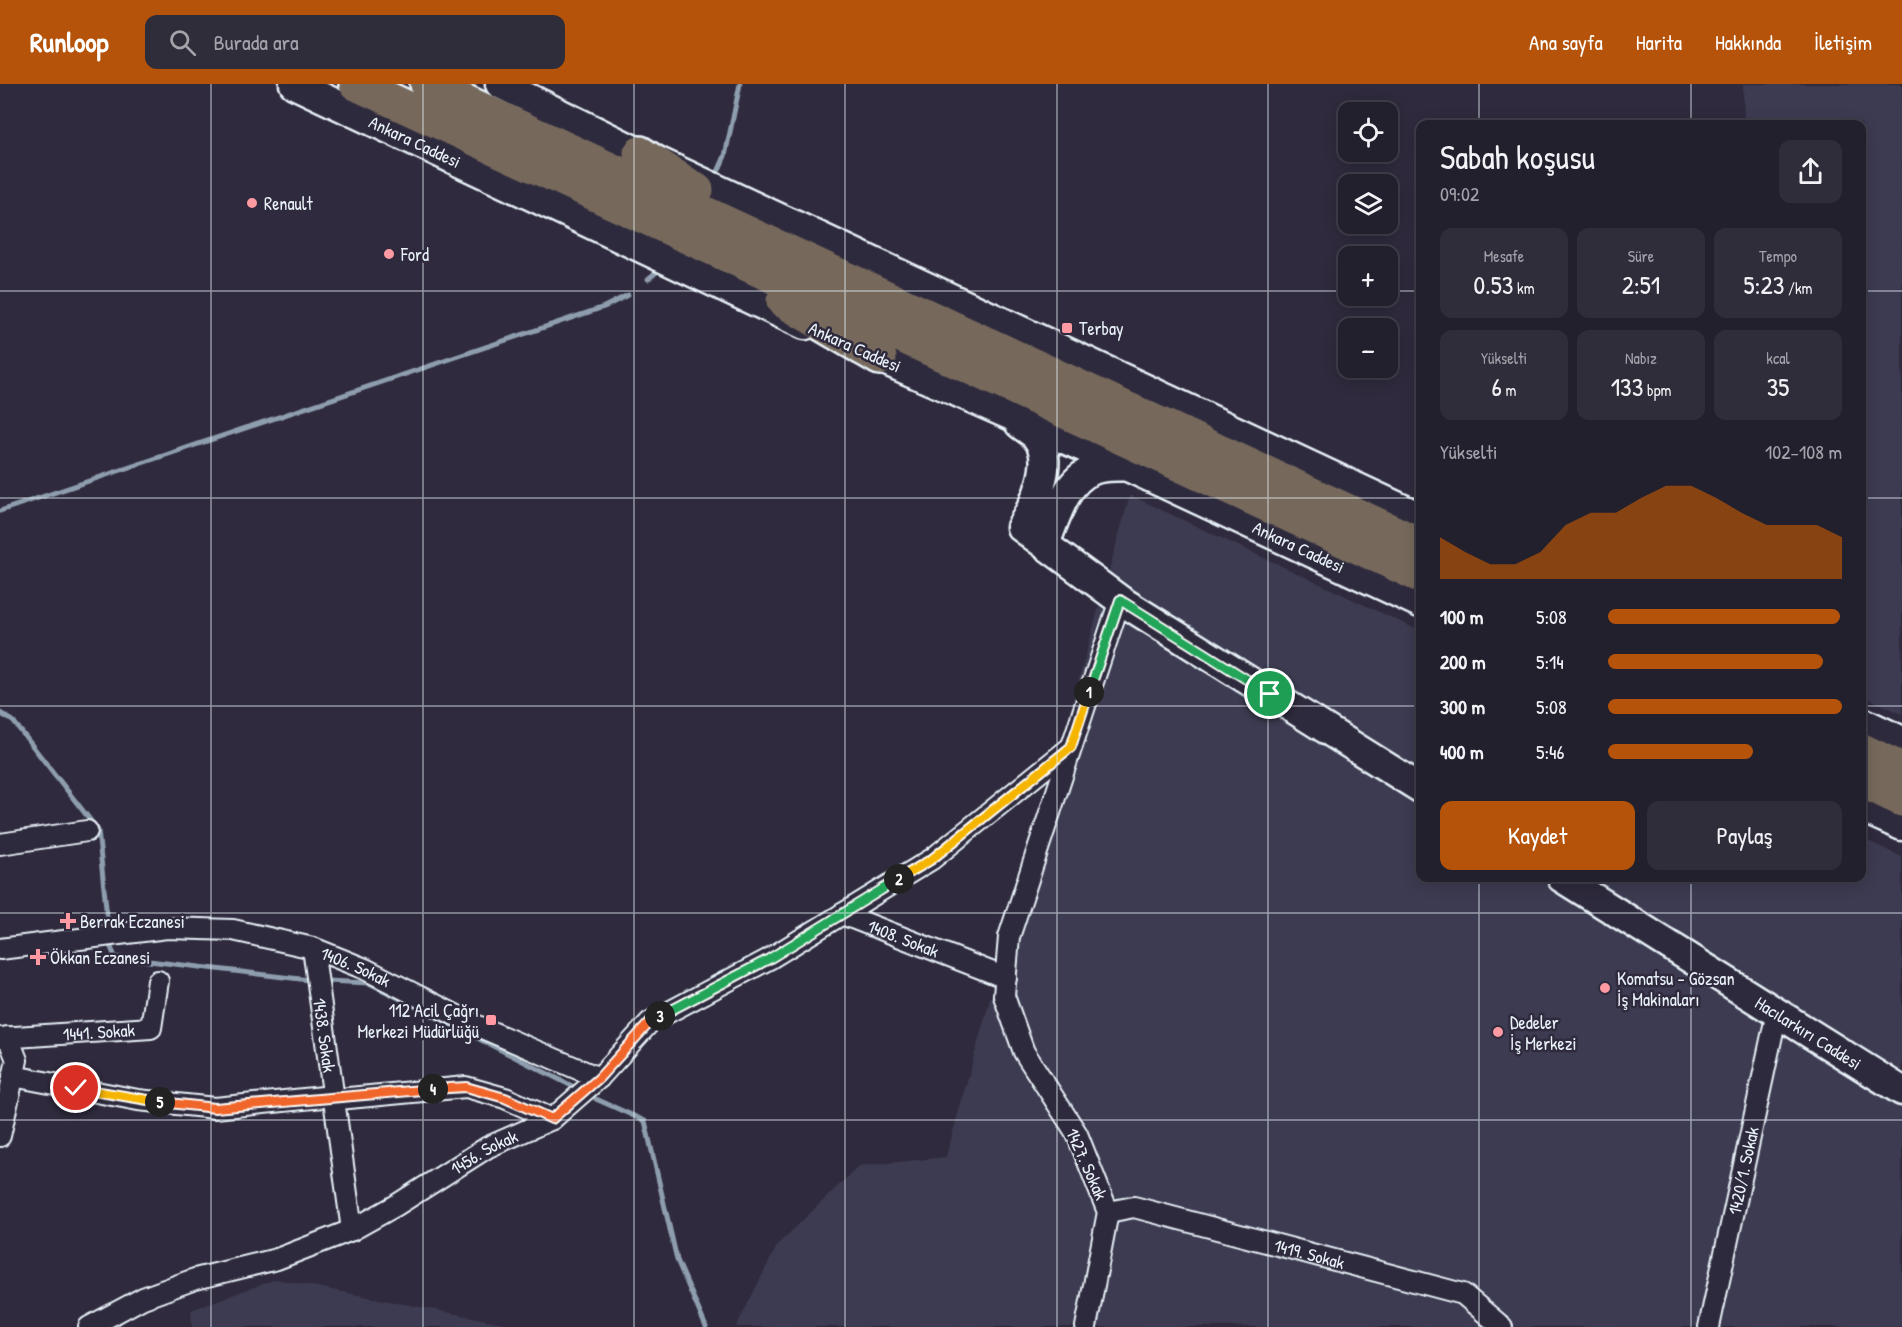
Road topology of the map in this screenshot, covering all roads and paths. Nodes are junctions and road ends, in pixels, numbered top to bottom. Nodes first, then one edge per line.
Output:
1 (294, 84) edge
2 (356, 84) edge
3 (427, 84) edge
4 (501, 84) edge
5 (509, 138) junction
6 (640, 153) junction
7 (635, 212) junction
8 (791, 251) junction
9 (880, 358) junction
10 (1008, 414) junction
11 (1126, 466) junction
12 (1416, 515) edge
13 (1416, 542) edge
14 (1045, 544) junction
15 (1416, 574) edge
16 (1120, 600) junction
17 (1416, 601) edge
18 (1866, 724) edge
19 (1902, 741) edge
20 (1071, 747) junction
21 (1866, 752) edge
22 (1902, 769) edge
23 (1866, 783) edge
24 (1416, 785) edge
25 (1902, 800) edge
26 (1866, 810) edge
27 (1902, 826) edge
28 (87, 831) dead end
29 (0, 844) edge
30 (1568, 882) edge
31 (842, 914) junction
32 (313, 948) junction
33 (0, 949) edge
34 (1006, 978) junction
35 (158, 981) dead end
36 (1777, 1012) junction
37 (4, 1038) edge
38 (13, 1076) junction
39 (599, 1078) junction
40 (1902, 1091) edge
41 (333, 1096) junction
42 (552, 1119) junction
43 (0, 1136) edge
44 (1108, 1212) junction
45 (352, 1230) junction
46 (89, 1327) edge
47 (1086, 1327) edge
48 (1502, 1327) edge
49 (1709, 1327) edge

1 - 9 main road, Ankara Caddesi
2 - 5 highway, Ankara Caddesi
3 - 5 highway, Ankara Caddesi
4 - 6 main road
5 - 7 highway, Ankara Caddesi
5 - 8 highway, Ankara Caddesi
6 - 8 highway
6 - 12 main road
7 - 9 highway
7 - 15 highway, Ankara Caddesi
8 - 13 highway, Ankara Caddesi
9 - 10 main road, Ankara Caddesi
10 - 11 main road, Ankara Caddesi
10 - 14 main road
11 - 14 main road
11 - 17 main road, Ankara Caddesi
14 - 16 main road
16 - 20 street
16 - 24 main road
18 - 19 main road
20 - 31 street, 1408. Sokak
20 - 34 street
21 - 22 highway
23 - 25 highway
26 - 27 main road
28 - 29 street
30 - 36 main road, Hacılarkırı Caddesi
31 - 34 street, 1408. Sokak
31 - 39 street, 1456. Sokak
32 - 33 street, 1406. Sokak
32 - 39 street, 1406. Sokak
32 - 41 street, 1438. Sokak
34 - 44 street, 1427. Sokak
35 - 37 street, 1441. Sokak
36 - 40 main road, Hacılarkırı Caddesi
36 - 49 street, 1420/1. Sokak
37 - 38 street
38 - 41 street
38 - 43 street
39 - 42 street, 1456. Sokak
41 - 42 street
41 - 45 street, 1438. Sokak
42 - 45 street, 1456. Sokak
44 - 47 street, 1427. Sokak
44 - 48 street, 1419. Sokak
45 - 46 street, 1456. Sokak

